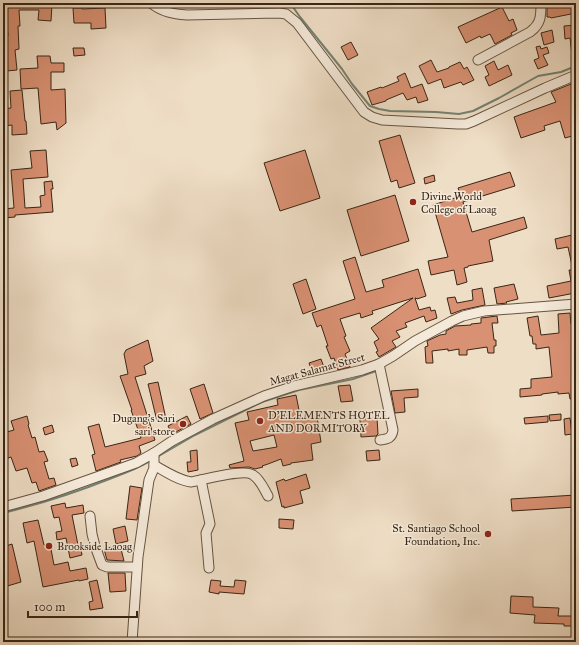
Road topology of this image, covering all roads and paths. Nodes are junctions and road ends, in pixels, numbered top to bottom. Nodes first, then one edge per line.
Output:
1 (151, 3) edge
2 (541, 3) edge
3 (478, 60) dead end
4 (576, 75) edge
5 (576, 304) edge
6 (379, 364) junction
7 (380, 440) dead end
8 (154, 459) junction
9 (201, 480) junction
10 (268, 496) dead end
11 (3, 507) edge
12 (90, 516) dead end
13 (137, 567) junction
14 (209, 568) dead end
15 (132, 642) edge

1 - 4 street
2 - 3 street
5 - 6 street, Magat Salamat Street
6 - 7 street
6 - 8 street, Magat Salamat Street
8 - 9 street
8 - 11 street, Magat Salamat Street
8 - 13 street
9 - 10 street
9 - 14 street
12 - 13 street
13 - 15 street

